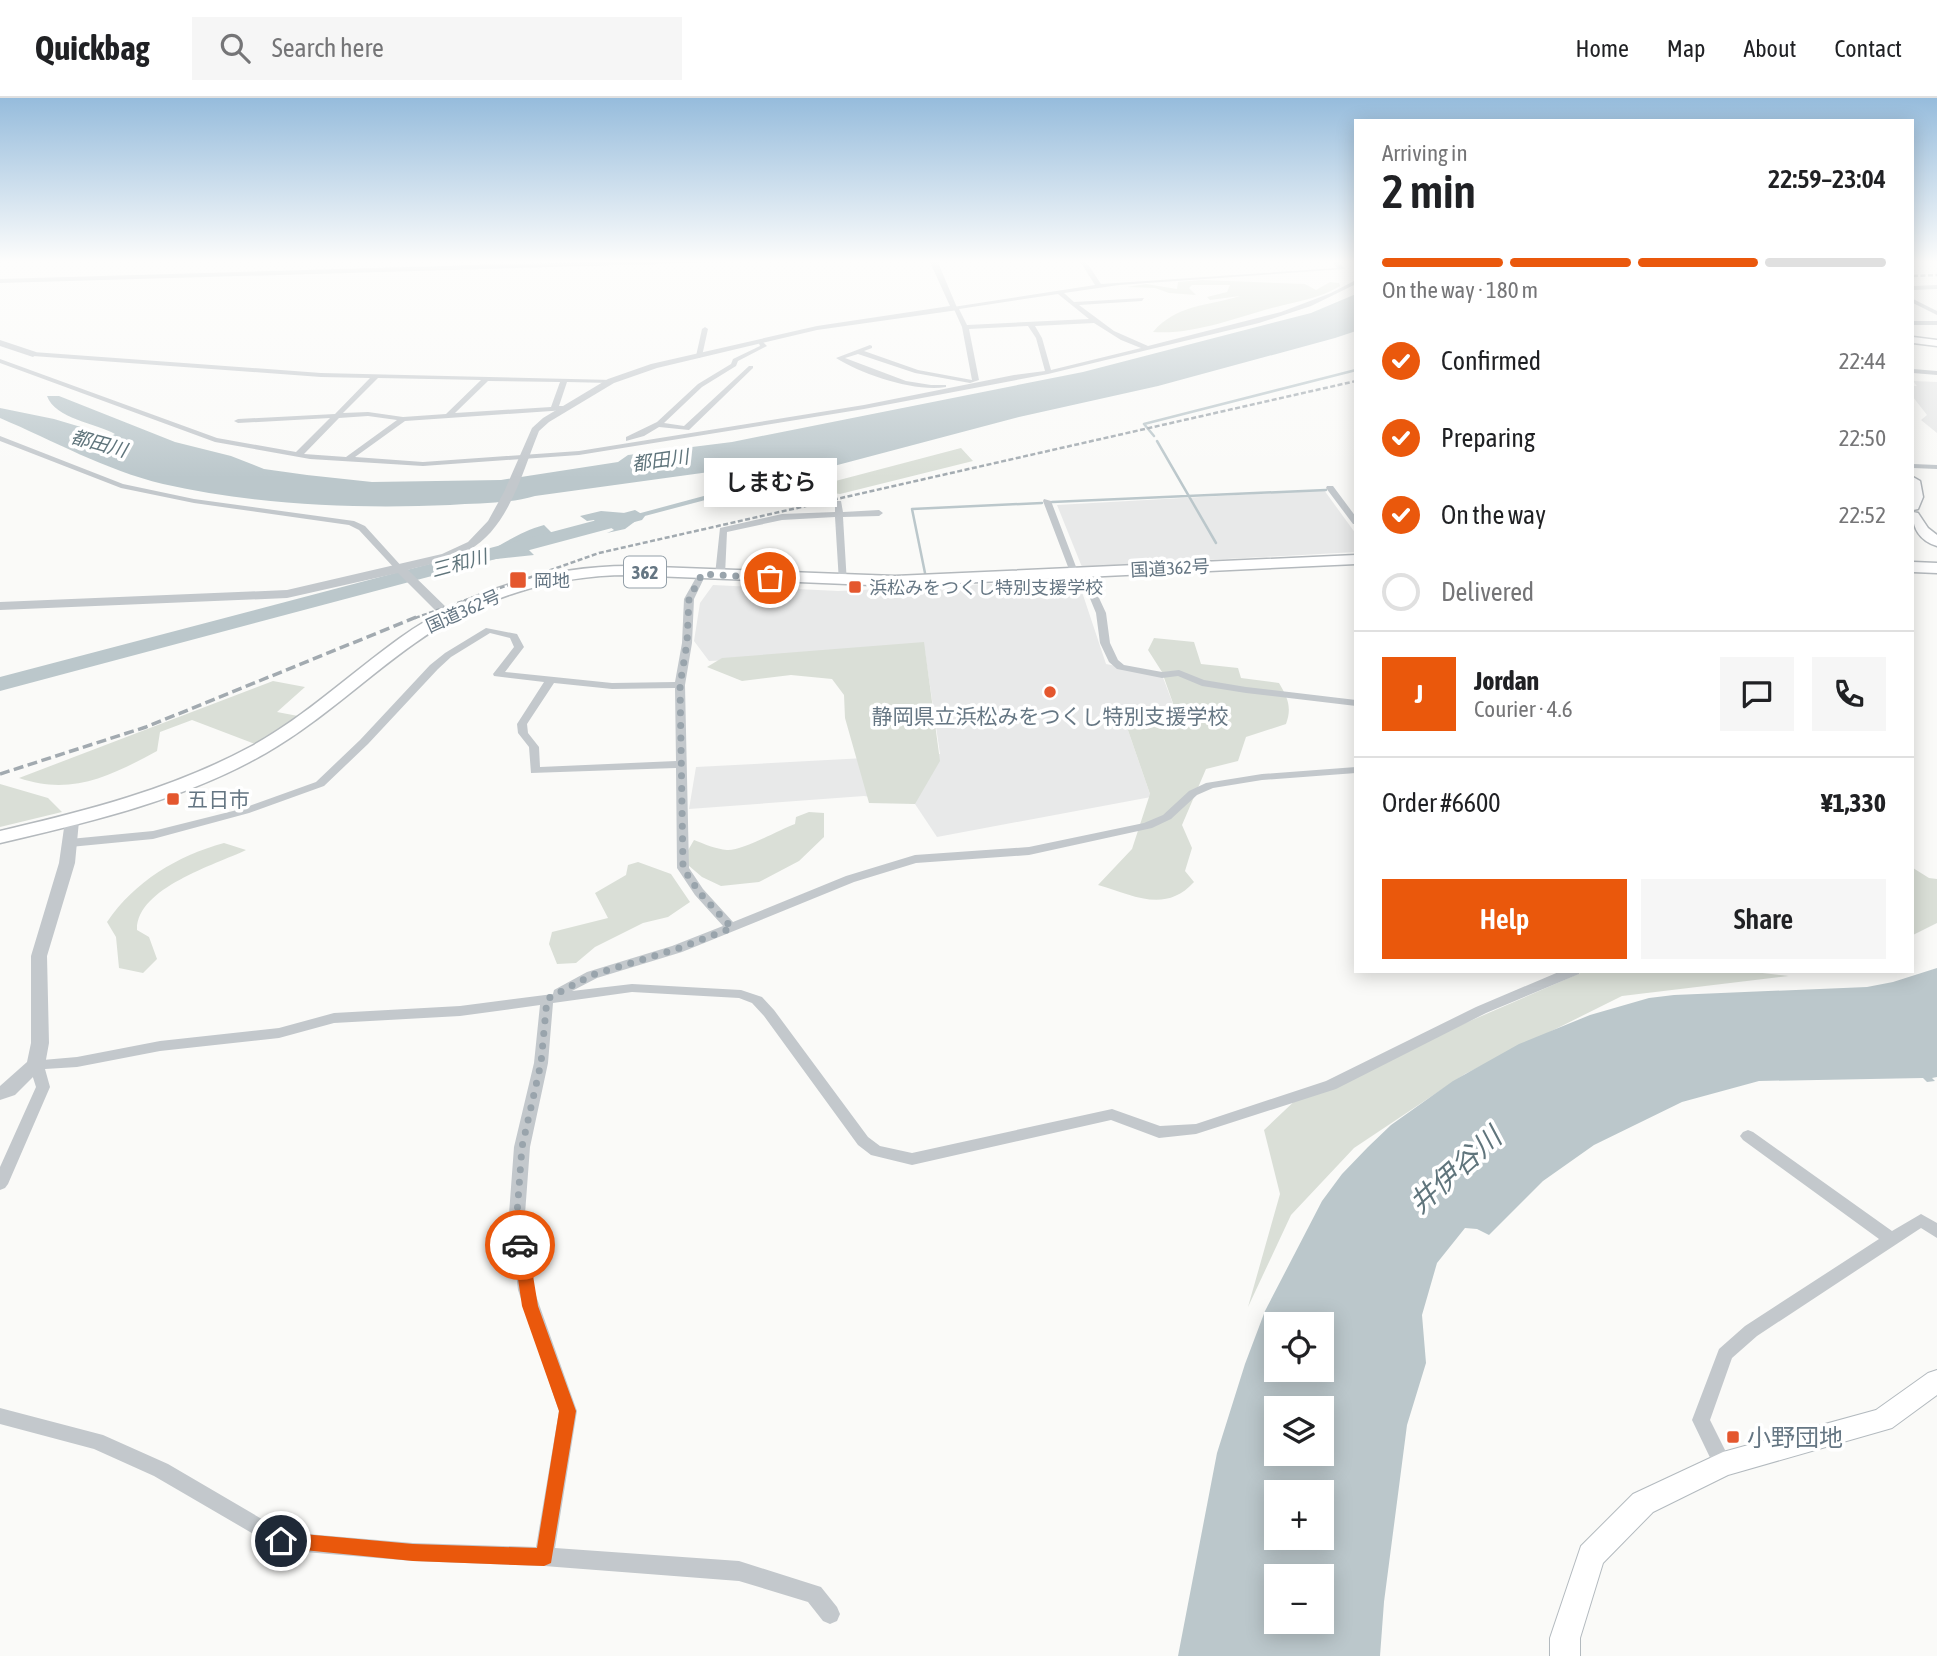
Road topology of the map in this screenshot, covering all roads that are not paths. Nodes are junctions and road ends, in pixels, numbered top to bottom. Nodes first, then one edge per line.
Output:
1 (704, 333) edge
2 (798, 333) edge
3 (966, 333) edge
4 (1035, 333) edge
5 (1111, 333) edge
6 (1204, 333) edge
7 (1914, 340) edge
8 (760, 342) junction
9 (1937, 343) edge
10 (0, 344) edge
11 (870, 347) dead end
12 (1148, 348) junction
13 (857, 351) junction
14 (33, 354) joint
15 (699, 356) junction
16 (0, 361) edge
17 (751, 367) dead end
18 (1048, 371) junction
19 (1914, 371) edge
20 (722, 373) junction
21 (1937, 373) edge
22 (742, 375) junction
23 (376, 376) junction
24 (1020, 376) junction
25 (487, 378) junction
26 (973, 380) junction
27 (564, 381) junction
28 (611, 381) junction
29 (555, 407) junction
30 (566, 408) junction
31 (449, 415) junction
32 (338, 416) junction
33 (403, 419) junction
34 (238, 421) dead end
35 (660, 425) junction
36 (0, 438) edge
37 (629, 439) dead end
38 (0, 447) edge
39 (35, 453) junction
40 (298, 455) junction
41 (347, 460) junction
42 (521, 460) junction
43 (1914, 466) edge
44 (1937, 467) edge
45 (1329, 488) dead end
46 (1047, 501) dead end
47 (838, 503) dead end
48 (879, 513) dead end
49 (839, 515) junction
50 (1914, 518) edge
51 (1354, 519) edge
52 (1937, 542) edge
53 (1354, 559) edge
54 (1914, 567) edge
55 (1937, 568) edge
56 (402, 570) junction
57 (1079, 572) junction
58 (702, 574) junction
59 (720, 575) junction
60 (844, 582) junction
61 (0, 606) edge
62 (446, 614) junction
63 (551, 679) junction
64 (680, 685) junction
65 (1354, 703) edge
66 (680, 764) junction
67 (1354, 770) edge
68 (72, 821) junction
69 (0, 837) edge
70 (70, 843) junction
71 (732, 928) junction
72 (1569, 973) edge
73 (550, 998) junction
74 (36, 1066) junction
75 (0, 1093) edge
76 (1748, 1136) dead end
77 (0, 1184) edge
78 (1937, 1232) edge
79 (1891, 1239) junction
80 (1937, 1381) edge
81 (0, 1416) edge
82 (1723, 1464) junction
83 (544, 1557) junction
84 (830, 1614) dead end
85 (1565, 1656) edge

1 - 15 street
2 - 8 street
3 - 26 street
4 - 18 street
5 - 12 street
6 - 12 street
7 - 9 highway
8 - 15 street
8 - 20 street
10 - 14 street
11 - 13 street
12 - 18 street
13 - 26 street
13 - 26 street
14 - 23 street
15 - 28 street
16 - 40 street
17 - 22 street
18 - 24 street
19 - 21 street
20 - 22 street
20 - 35 street
22 - 35 street
23 - 25 street
23 - 32 street
24 - 26 street
24 - 42 street
25 - 27 street
25 - 31 street
27 - 28 street
27 - 29 street
28 - 30 street
29 - 30 street
29 - 31 street
30 - 42 street
31 - 33 street
32 - 33 street
32 - 34 street
32 - 40 street
33 - 41 street
35 - 37 street
36 - 39 street
38 - 39 street
39 - 56 street
40 - 41 street
41 - 42 street
42 - 56 street
43 - 44 street
45 - 51 street
46 - 57 street
47 - 49 street
48 - 49 street
49 - 59 street
49 - 60 street
50 - 52 highway
53 - 57 highway, 国道362号 / 362
54 - 55 highway
56 - 61 street
56 - 62 street
57 - 60 highway, 国道362号 / 362
57 - 65 street
58 - 59 highway, 国道362号 / 362
58 - 62 highway, 国道362号 / 362
58 - 64 street
59 - 60 highway, 国道362号 / 362
62 - 68 highway, 国道362号 / 362
63 - 64 street
63 - 66 street
63 - 70 street
64 - 66 street
66 - 71 street
67 - 71 street
68 - 69 highway, 国道362号 / 362
68 - 70 street
70 - 74 street
71 - 73 street
72 - 73 street
73 - 74 street
73 - 83 street
74 - 75 street
74 - 77 street
76 - 79 street
78 - 79 street
79 - 82 street
80 - 82 main road
81 - 83 street
82 - 85 main road
83 - 84 street

